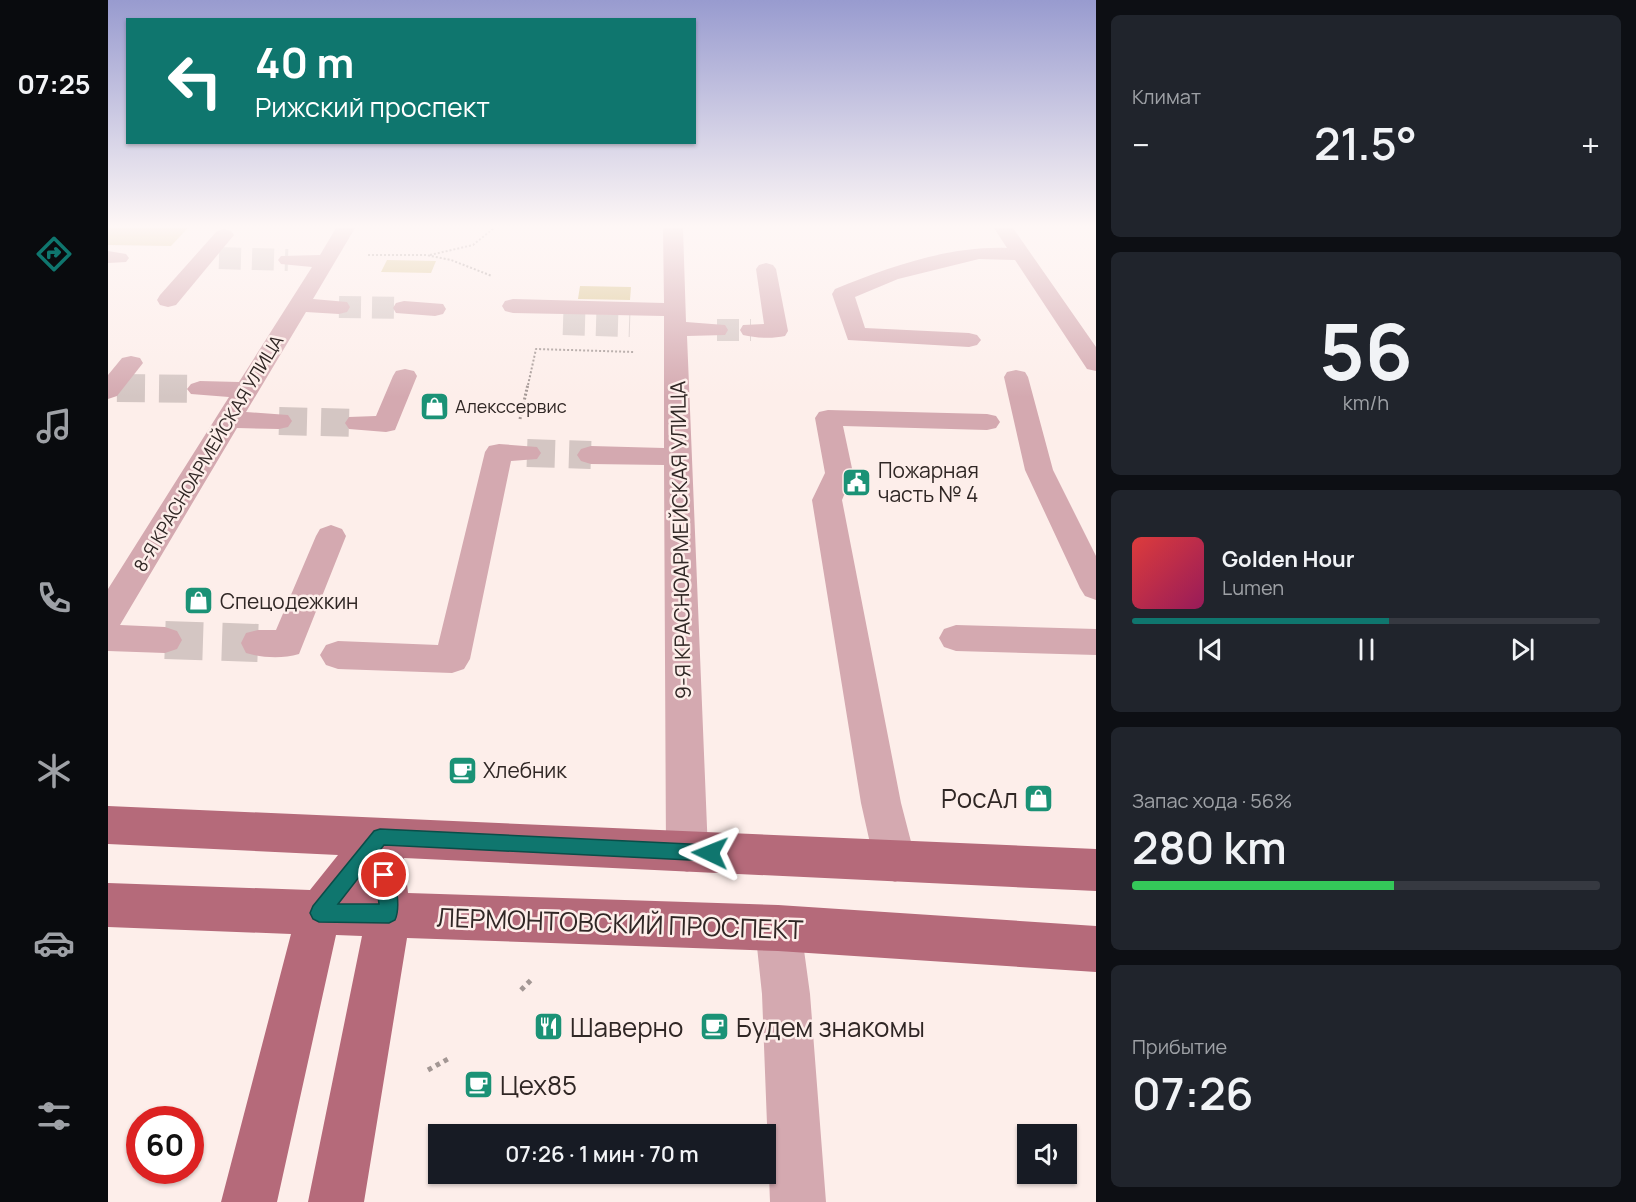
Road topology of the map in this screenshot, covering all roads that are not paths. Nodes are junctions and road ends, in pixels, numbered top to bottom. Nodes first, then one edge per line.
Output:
1 (185, 284) edge
2 (312, 284) edge
3 (674, 284) edge
4 (769, 284) edge
5 (867, 284) edge
6 (1046, 284) edge
7 (168, 300) dead end
8 (299, 305) junction
9 (513, 306) dead end
10 (339, 307) tunnel mouth
11 (404, 308) tunnel mouth
12 (435, 309) dead end
13 (675, 322) junction
14 (630, 326) tunnel mouth
15 (717, 330) tunnel mouth
16 (751, 330) tunnel mouth
17 (969, 340) dead end
18 (131, 363) dead end
19 (1096, 364) edge
20 (405, 376) dead end
21 (1016, 377) dead end
22 (111, 388) edge
23 (200, 389) tunnel mouth
24 (247, 390) junction
25 (230, 420) junction
26 (279, 421) tunnel mouth
27 (987, 422) dead end
28 (358, 423) tunnel mouth
29 (527, 453) tunnel mouth
30 (591, 455) tunnel mouth
31 (678, 457) junction
32 (331, 536) dead end
33 (1096, 588) edge
34 (108, 617) edge
35 (108, 638) edge
36 (956, 638) dead end
37 (165, 640) tunnel mouth
38 (1096, 642) edge
39 (258, 643) tunnel mouth
40 (338, 655) dead end
41 (108, 825) edge
42 (380, 837) junction
43 (687, 852) junction
44 (895, 861) junction
45 (1096, 870) edge
46 (108, 905) edge
47 (319, 913) junction
48 (389, 914) junction
49 (778, 928) junction
50 (1096, 949) edge
51 (249, 1202) edge
52 (336, 1202) edge
53 (798, 1202) edge

1 - 7 street
2 - 8 street, 8-Я КРАСНОАРМЕЙСКАЯ УЛИЦА
3 - 13 street, 9-Я КРАСНОАРМЕЙСКАЯ УЛИЦА
4 - 16 street
5 - 17 street
6 - 19 street
8 - 10 street
8 - 24 street, 8-Я КРАСНОАРМЕЙСКАЯ УЛИЦА
9 - 13 street
11 - 12 street
13 - 14 street
13 - 15 street
13 - 31 street, 9-Я КРАСНОАРМЕЙСКАЯ УЛИЦА
18 - 22 street
20 - 28 street
21 - 33 street
23 - 24 street
24 - 25 street, 8-Я КРАСНОАРМЕЙСКАЯ УЛИЦА
25 - 26 street
25 - 34 street, 8-Я КРАСНОАРМЕЙСКАЯ УЛИЦА
27 - 44 street
29 - 40 street
30 - 31 street
31 - 43 street, 9-Я КРАСНОАРМЕЙСКАЯ УЛИЦА
32 - 39 street
35 - 37 street
36 - 38 street
41 - 42 main road
42 - 43 main road
42 - 47 main road
42 - 48 main road
43 - 44 main road
44 - 45 main road
46 - 47 main road, ЛЕРМОНТОВСКИЙ ПРОСПЕКТ
47 - 48 main road, ЛЕРМОНТОВСКИЙ ПРОСПЕКТ
47 - 51 main road
48 - 49 main road, ЛЕРМОНТОВСКИЙ ПРОСПЕКТ
48 - 52 main road
49 - 50 main road, ЛЕРМОНТОВСКИЙ ПРОСПЕКТ
49 - 53 street

